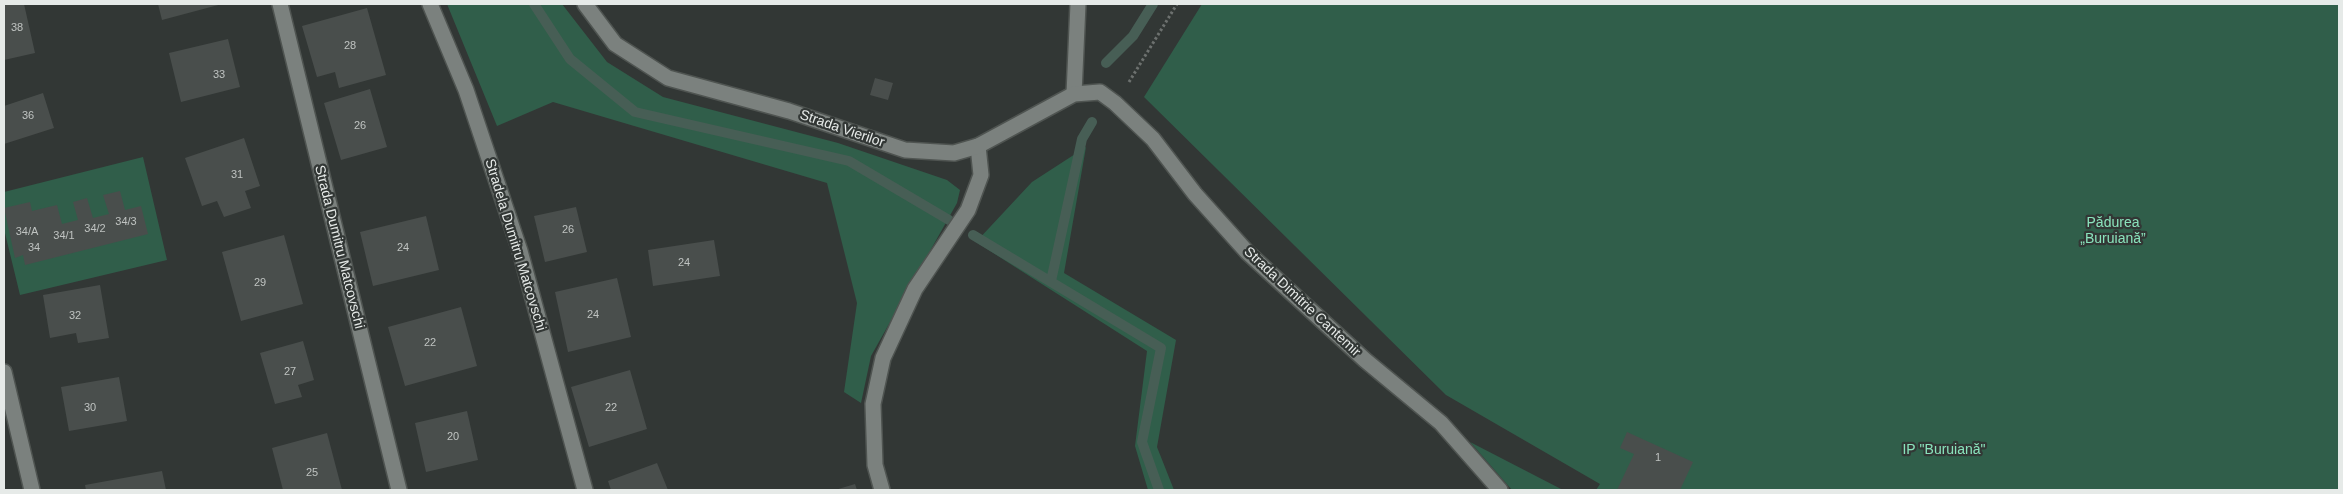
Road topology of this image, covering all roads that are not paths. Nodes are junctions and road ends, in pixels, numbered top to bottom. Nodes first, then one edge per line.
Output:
1 (280, 4) edge
2 (430, 4) edge
3 (586, 4) edge
4 (1078, 4) edge
5 (1074, 94) junction
6 (1115, 103) joint
7 (978, 146) junction
8 (4, 372) edge
9 (32, 490) edge
10 (399, 490) edge
11 (585, 490) edge
12 (882, 490) edge
13 (1500, 490) edge

1 - 10 street, Strada Dumitru Matcovschi
2 - 11 street, Stradela Dumitru Matcovschi
3 - 7 street, Strada Vierilor
4 - 5 street
5 - 6 street, Strada Vierilor
5 - 7 street, Strada Vierilor
6 - 13 street, Strada Dimitrie Cantemir
7 - 12 street
8 - 9 street

